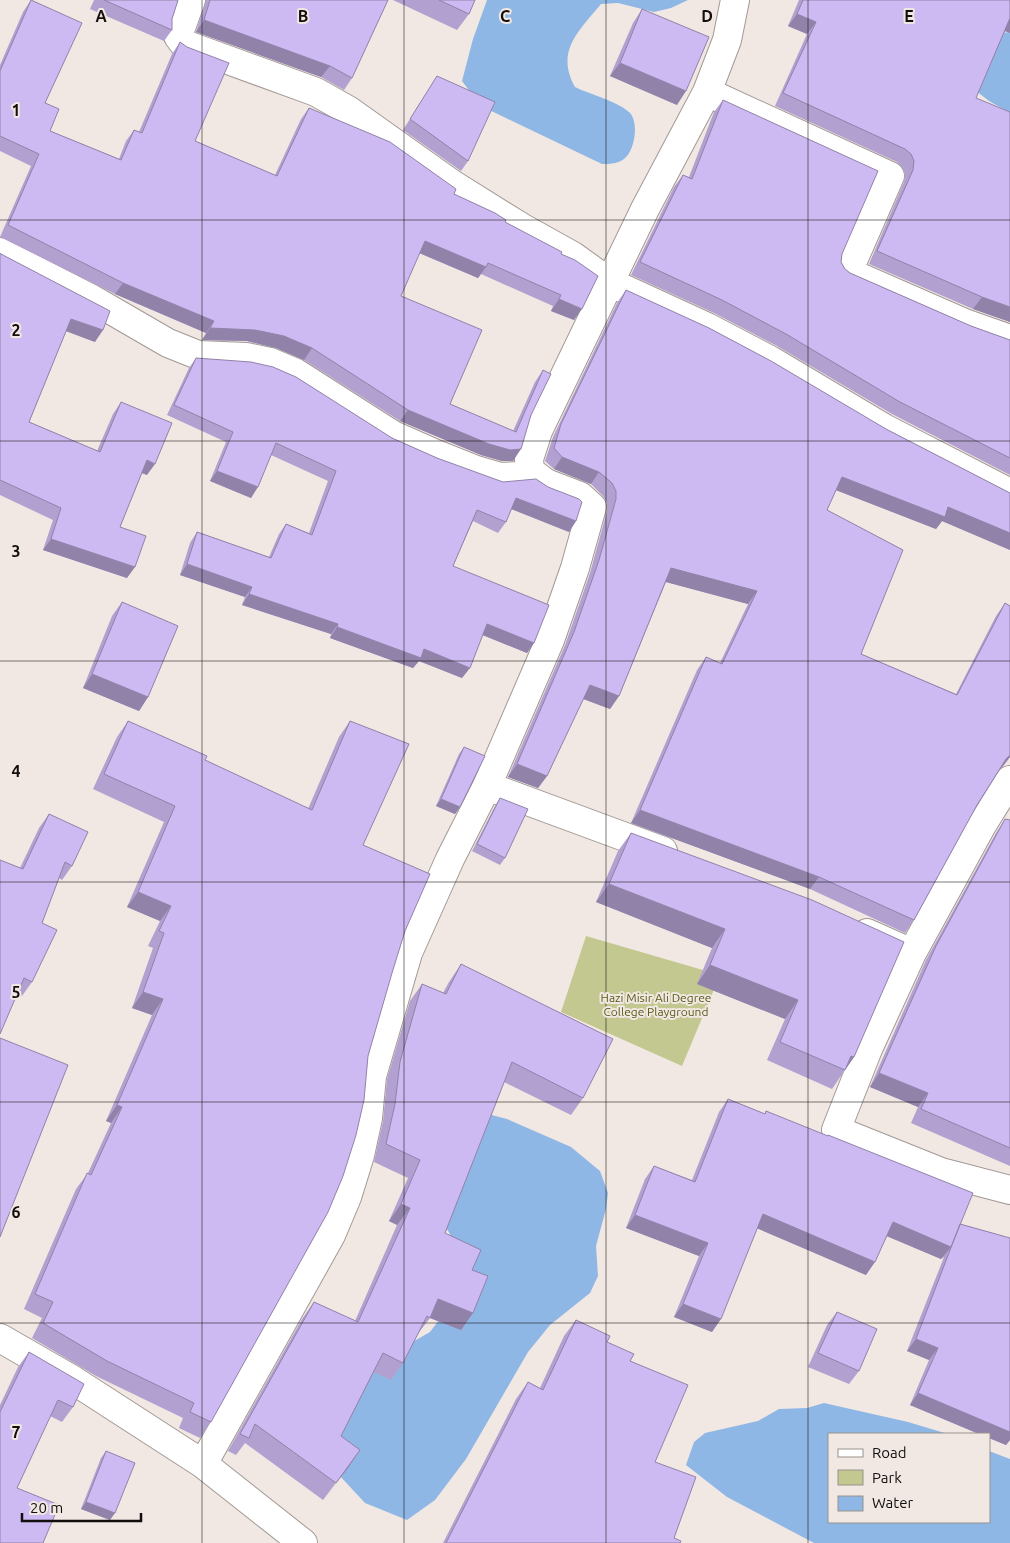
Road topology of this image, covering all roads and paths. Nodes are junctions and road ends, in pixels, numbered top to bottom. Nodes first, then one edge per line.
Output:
1 (192, 0) edge
2 (736, 0) edge
3 (707, 92) junction
4 (0, 252) edge
5 (609, 282) junction
6 (1010, 339) edge
7 (530, 471) junction
8 (1010, 493) edge
9 (1010, 780) edge
10 (487, 786) junction
11 (1000, 817) edge
12 (684, 858) edge
13 (847, 924) edge
14 (912, 952) junction
15 (1010, 1190) edge
16 (0, 1338) edge
17 (203, 1464) junction
18 (303, 1543) edge

1 - 5 street
2 - 3 street
3 - 5 street
3 - 6 street
4 - 7 street
5 - 7 street
5 - 8 street
7 - 10 street
9 - 11 street
10 - 12 street
10 - 17 street
11 - 14 street
13 - 14 street
14 - 15 street
16 - 17 street
17 - 18 street

